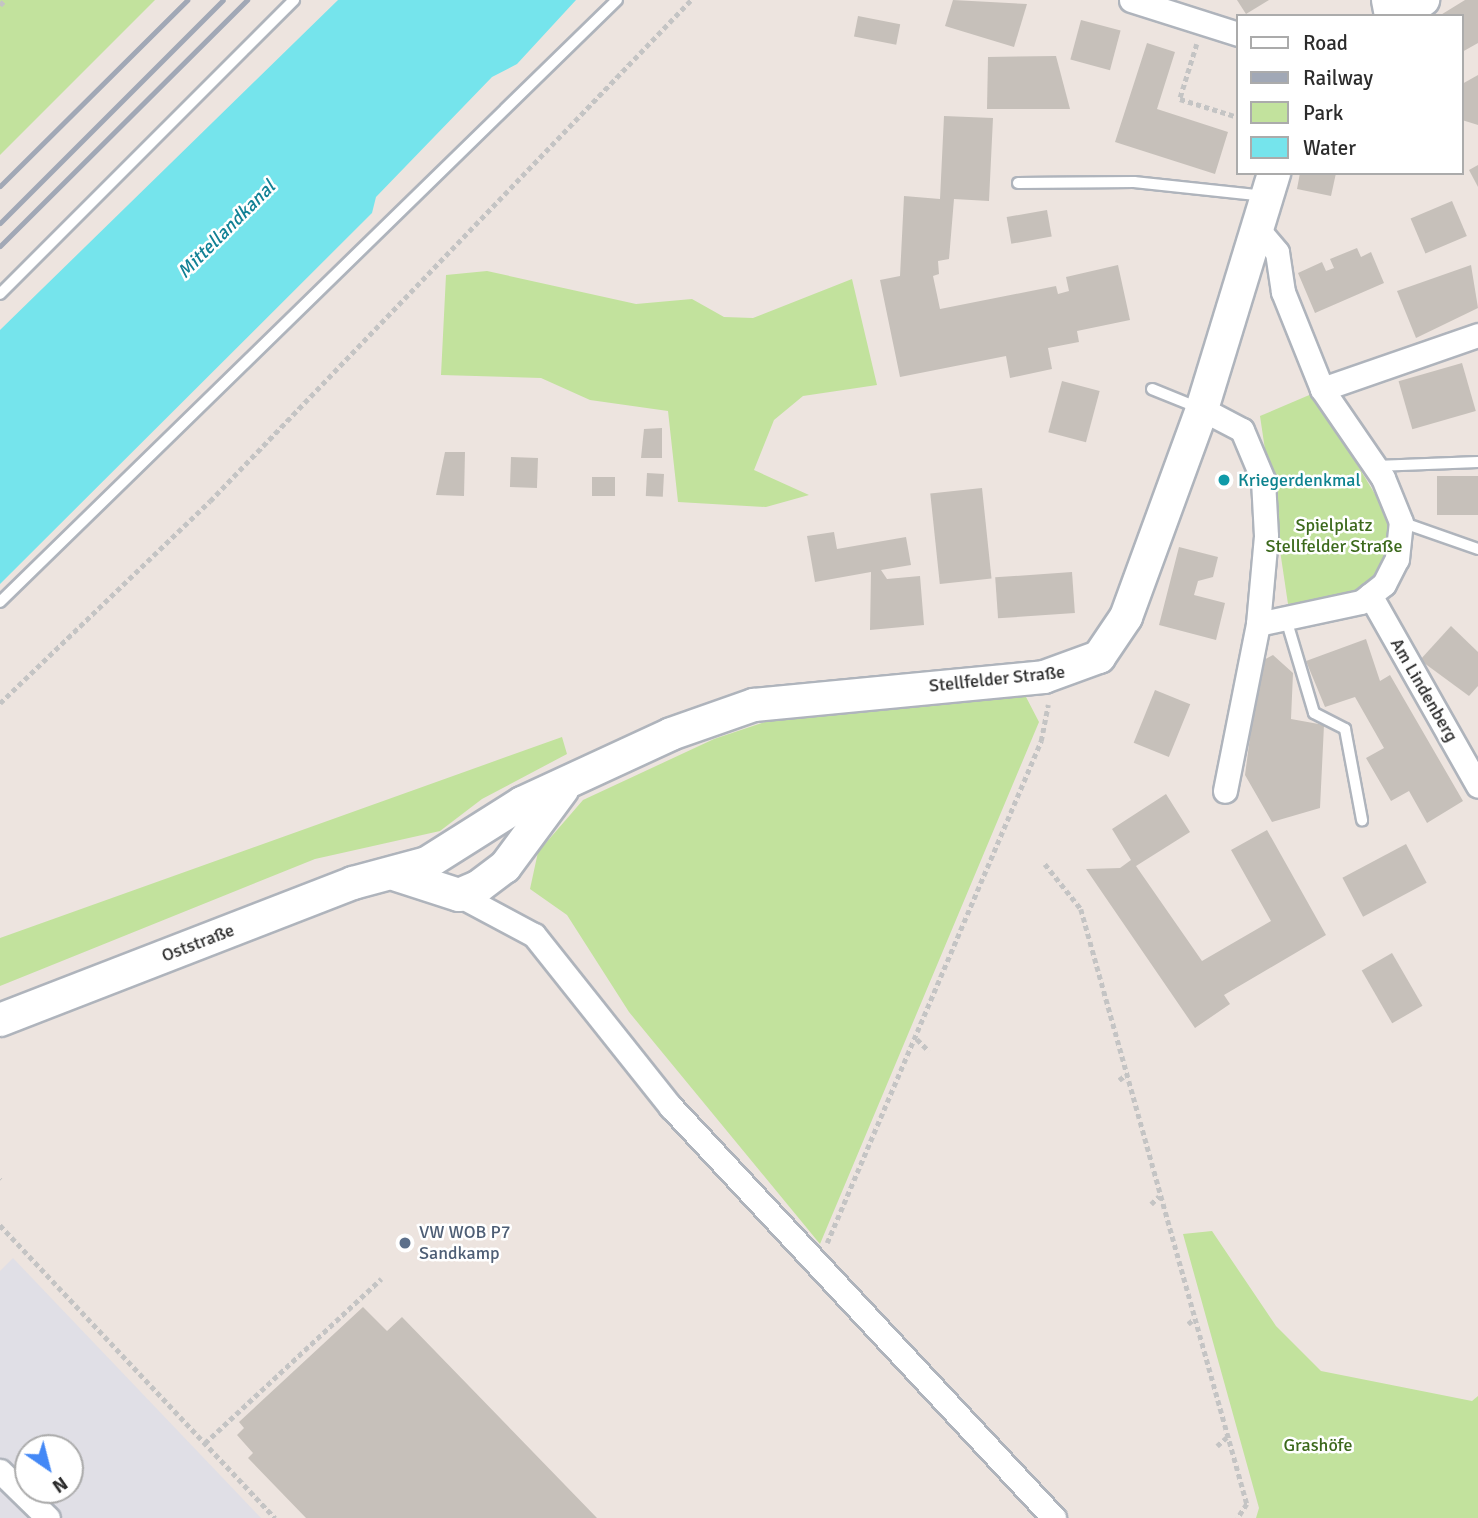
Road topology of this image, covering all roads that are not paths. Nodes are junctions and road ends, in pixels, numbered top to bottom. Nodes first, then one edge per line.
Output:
1 (294, 0) edge
2 (617, 0) edge
3 (1131, 0) edge
4 (1423, 0) edge
5 (1400, 14) edge
6 (1236, 33) edge
7 (1018, 183) dead end
8 (1270, 185) edge
9 (1258, 229) junction
10 (0, 294) edge
11 (1478, 335) edge
12 (1152, 389) dead end
13 (1322, 389) junction
14 (1202, 409) junction
15 (1478, 462) edge
16 (1374, 466) junction
17 (1401, 522) junction
18 (1478, 549) edge
19 (1370, 595) junction
20 (0, 602) edge
21 (1286, 619) junction
22 (1258, 624) junction
23 (1478, 786) edge
24 (562, 790) junction
25 (1225, 791) dead end
26 (1362, 820) dead end
27 (397, 875) junction
28 (459, 895) junction
29 (0, 1020) edge
30 (0, 1471) edge
31 (48, 1518) edge
32 (1054, 1518) edge

1 - 10 lane
2 - 20 lane
3 - 6 street
4 - 5 street
7 - 8 lane
8 - 9 street, Stellfelder Straße
9 - 13 street
9 - 14 street, Stellfelder Straße
11 - 13 street
12 - 14 lane
13 - 16 street
14 - 22 street
14 - 24 street, Stellfelder Straße
15 - 16 lane
16 - 17 street
17 - 18 lane
17 - 19 street
19 - 21 street
19 - 23 street, Am Lindenberg
21 - 22 street
21 - 26 lane
22 - 25 street
24 - 27 street, Stellfelder Straße
24 - 28 street
27 - 28 street
27 - 29 street, Oststraße
28 - 32 street
30 - 31 street

